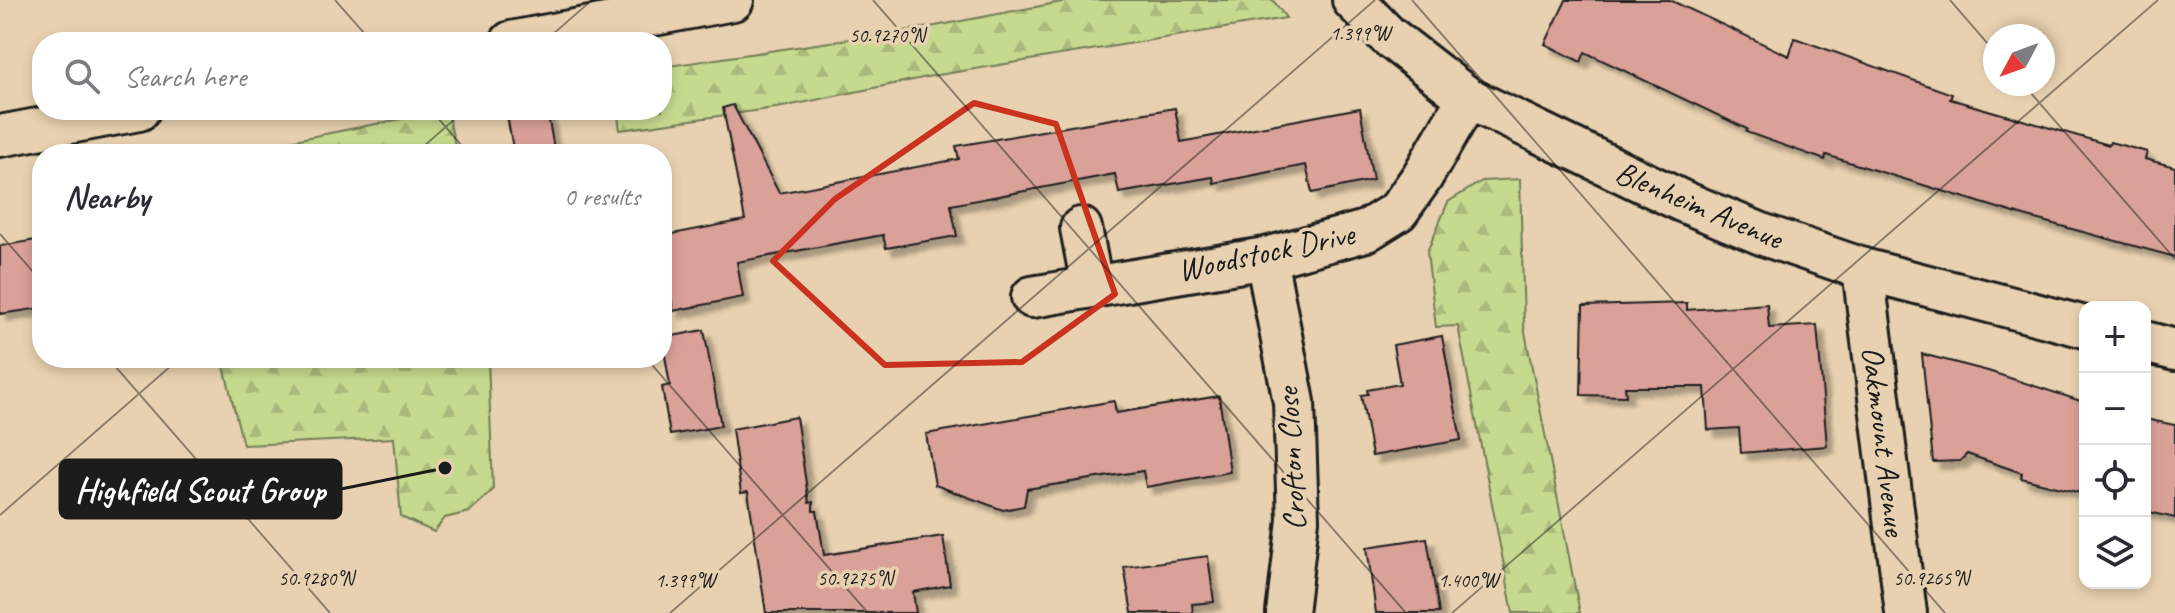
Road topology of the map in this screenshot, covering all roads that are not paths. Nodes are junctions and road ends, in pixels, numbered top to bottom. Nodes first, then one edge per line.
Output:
1 (733, 0) edge
2 (1353, 0) edge
3 (564, 32) edge
4 (1468, 98) junction
5 (86, 120) edge
6 (0, 136) edge
7 (1081, 228) dead end
8 (1266, 258) junction
9 (1863, 269) junction
10 (1092, 286) junction
11 (1032, 297) dead end
12 (2079, 325) edge
13 (2151, 344) edge
14 (2175, 350) edge
15 (1287, 613) edge
16 (1906, 613) edge

1 - 3 street
2 - 4 street, Blenheim Avenue
4 - 8 street, Woodstock Drive
4 - 9 street, Blenheim Avenue
5 - 6 street
7 - 10 street
8 - 10 street, Woodstock Drive
8 - 15 street, Crofton Close
9 - 12 street, Blenheim Avenue
9 - 16 street, Oakmount Avenue
10 - 11 street, Woodstock Drive
13 - 14 street

